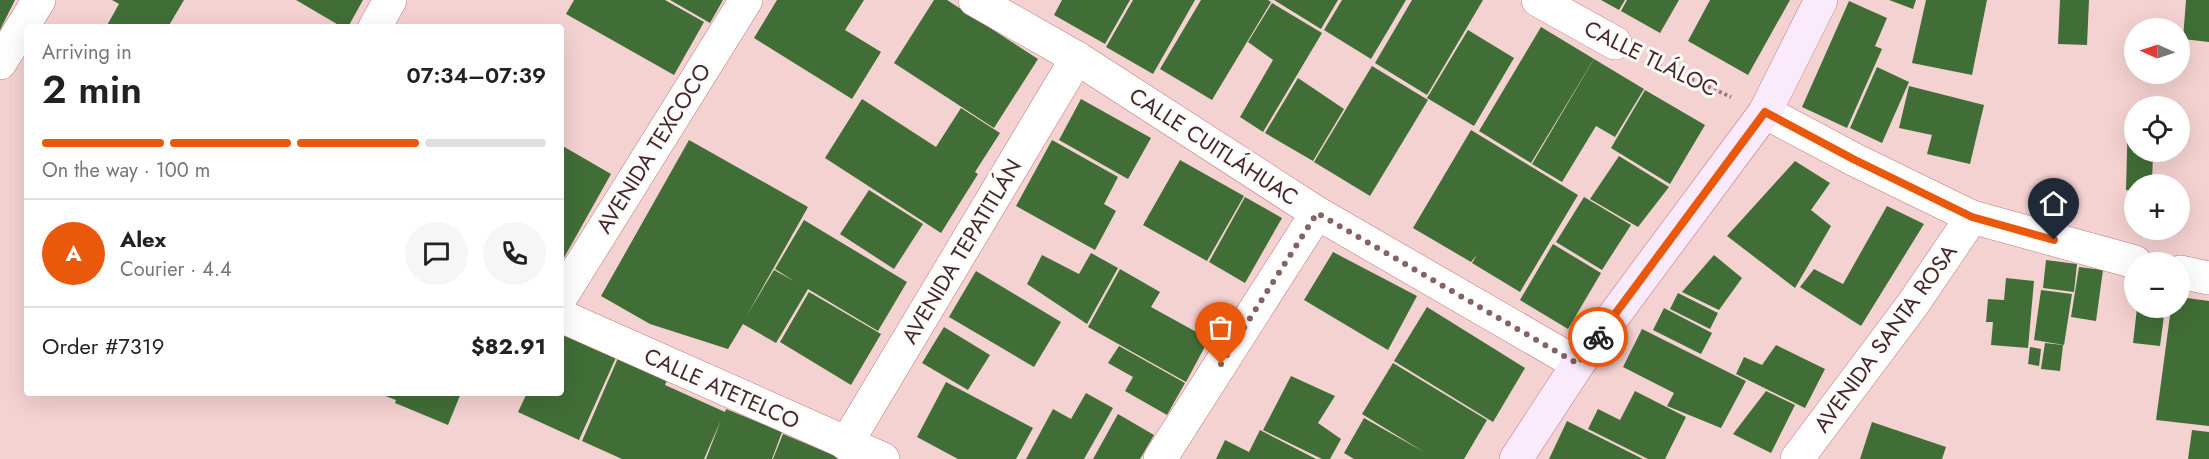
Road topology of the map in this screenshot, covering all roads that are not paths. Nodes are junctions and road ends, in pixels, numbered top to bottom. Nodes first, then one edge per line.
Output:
1 (39, 0) edge
2 (390, 0) edge
3 (746, 0) edge
4 (975, 0) edge
5 (1538, 0) edge
6 (1821, 0) edge
7 (24, 24) edge
8 (24, 24) edge
9 (377, 24) edge
10 (1615, 43) road end
11 (1077, 58) junction
12 (0, 63) edge
13 (1765, 112) junction
14 (1317, 213) junction
15 (1972, 217) junction
16 (2124, 259) edge
17 (2190, 274) edge
18 (2209, 278) edge
19 (564, 292) edge
20 (564, 317) edge
21 (1578, 364) junction
22 (846, 444) junction
23 (883, 459) edge
24 (1160, 459) edge
25 (1516, 459) edge
26 (1797, 459) edge

1 - 8 street
2 - 9 street
3 - 19 street, AVENIDA TEXCOCO
4 - 11 street, CALLE CUITLÁHUAC
5 - 10 street, CALLE TLÁLOC
6 - 13 street
7 - 12 street
11 - 14 street, CALLE CUITLÁHUAC
11 - 22 street, AVENIDA TEPATITLÁN
13 - 15 street
13 - 21 street
14 - 21 street, CALLE CUITLÁHUAC
14 - 24 street
15 - 16 street
15 - 26 street, AVENIDA SANTA ROSA
17 - 18 street
20 - 22 street, CALLE ATETELCO
21 - 25 street
22 - 23 street, CALLE ATETELCO

